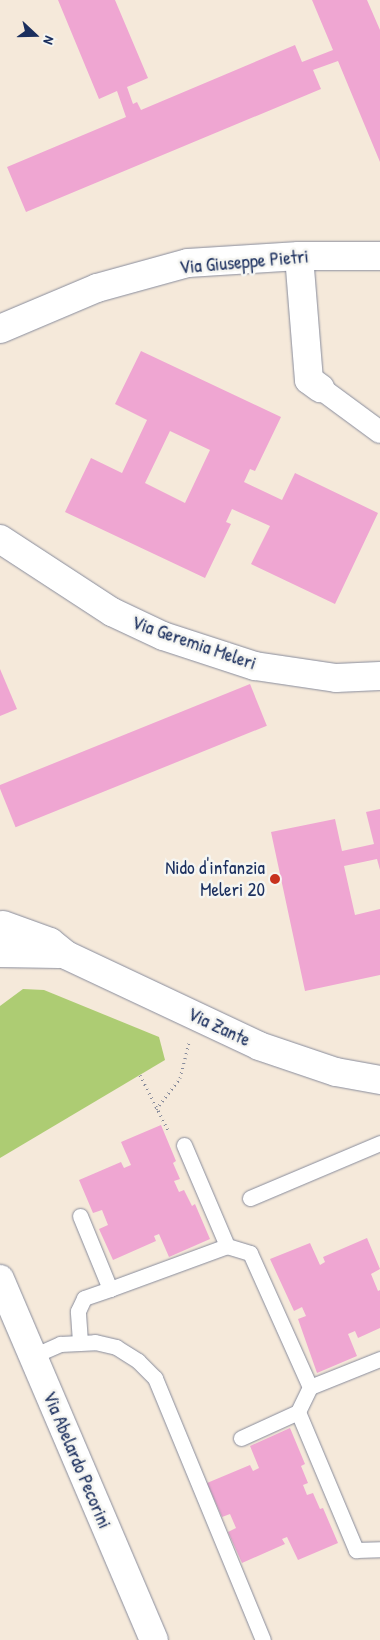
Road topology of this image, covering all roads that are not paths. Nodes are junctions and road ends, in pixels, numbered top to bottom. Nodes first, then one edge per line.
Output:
1 (299, 256) junction
2 (380, 256) edge
3 (0, 329) edge
4 (320, 388) joint
5 (380, 432) edge
6 (0, 539) edge
7 (380, 676) edge
8 (1, 922) edge
9 (0, 953) edge
10 (66, 955) junction
11 (380, 1080) edge
12 (380, 1143) edge
13 (184, 1145) road end
14 (250, 1198) dead end
15 (80, 1216) dead end
16 (227, 1246) junction
17 (0, 1279) edge
18 (110, 1289) junction
19 (80, 1342) junction
20 (33, 1356) junction
21 (380, 1359) edge
22 (310, 1387) junction
23 (298, 1412) junction
24 (241, 1438) dead end
25 (380, 1548) edge
26 (154, 1640) edge
27 (263, 1640) edge

1 - 2 street, Via Giuseppe Pietri
1 - 3 street, Via Giuseppe Pietri
1 - 4 street
4 - 5 street
6 - 7 street, Via Geremia Meleri
8 - 9 street, Via Zante
8 - 10 street, Via Zante
9 - 10 street, Via Zante
10 - 11 street, Via Zante
12 - 14 lane
13 - 16 lane
15 - 18 lane
16 - 18 lane
16 - 22 lane
17 - 20 street, Via Abelardo Pecorini
18 - 19 lane
19 - 20 lane
19 - 27 lane
20 - 26 street, Via Abelardo Pecorini
21 - 22 lane
22 - 23 lane
23 - 24 lane
23 - 25 lane

